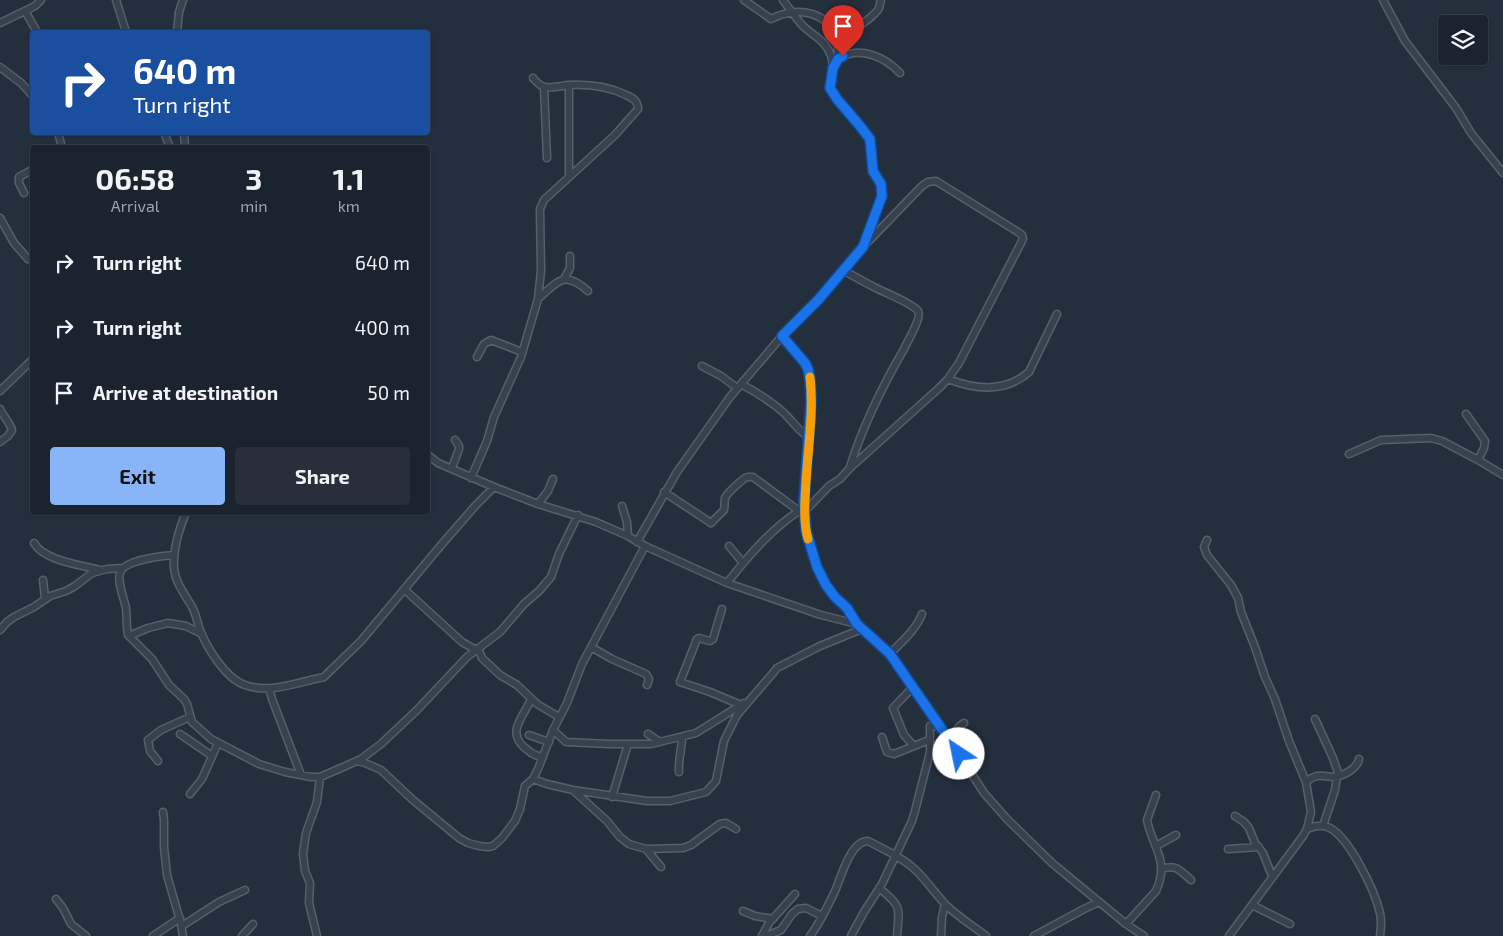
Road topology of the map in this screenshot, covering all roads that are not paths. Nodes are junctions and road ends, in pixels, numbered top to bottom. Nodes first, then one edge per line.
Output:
1 (41, 0) edge
2 (116, 0) edge
3 (178, 0) edge
4 (183, 0) edge
5 (744, 0) edge
6 (782, 0) edge
7 (880, 0) edge
8 (1382, 0) edge
9 (25, 11) junction
10 (179, 12) junction
11 (791, 12) junction
12 (0, 23) edge
13 (36, 30) edge
14 (125, 30) edge
15 (177, 30) edge
16 (838, 46) junction
17 (838, 59) junction
18 (0, 67) edge
19 (833, 68) junction
20 (900, 73) dead end
21 (532, 78) dead end
22 (569, 85) junction
23 (544, 87) junction
24 (30, 93) edge
25 (547, 158) dead end
26 (30, 171) edge
27 (1503, 173) edge
28 (569, 177) junction
29 (24, 193) dead end
30 (0, 218) edge
31 (863, 247) junction
32 (570, 256) dead end
33 (30, 258) edge
34 (844, 271) junction
35 (564, 279) junction
36 (588, 291) dead end
37 (538, 299) junction
38 (1057, 314) dead end
39 (782, 336) junction
40 (522, 352) junction
41 (477, 357) dead end
42 (30, 362) edge
43 (702, 366) dead end
44 (948, 379) junction
45 (739, 386) junction
46 (0, 390) edge
47 (0, 409) edge
48 (1466, 414) dead end
49 (809, 438) junction
50 (454, 440) dead end
51 (0, 442) edge
52 (1349, 454) dead end
53 (430, 457) edge
54 (1478, 460) junction
55 (452, 468) junction
56 (850, 468) junction
57 (1503, 475) edge
58 (471, 478) junction
59 (553, 480) dead end
60 (494, 487) junction
61 (664, 492) junction
62 (538, 504) junction
63 (622, 506) dead end
64 (803, 510) junction
65 (185, 515) edge
66 (578, 515) junction
67 (628, 536) junction
68 (1207, 540) dead end
69 (636, 542) junction
70 (34, 543) dead end
71 (645, 546) junction
72 (730, 546) dead end
73 (174, 555) junction
74 (743, 563) junction
75 (123, 568) junction
76 (101, 570) junction
77 (43, 580) dead end
78 (727, 583) junction
79 (404, 589) junction
80 (45, 598) junction
81 (722, 609) dead end
82 (922, 614) dead end
83 (860, 627) junction
84 (0, 630) edge
85 (202, 634) junction
86 (129, 636) junction
87 (591, 647) junction
88 (477, 649) junction
89 (890, 654) junction
90 (646, 685) dead end
91 (913, 687) junction
92 (269, 688) junction
93 (531, 699) junction
94 (748, 702) junction
95 (741, 705) junction
96 (190, 717) junction
97 (559, 717) junction
98 (1315, 719) dead end
99 (964, 723) dead end
100 (940, 726) junction
101 (553, 730) junction
102 (180, 734) dead end
103 (648, 734) dead end
104 (529, 735) dead end
105 (682, 737) junction
106 (882, 737) dead end
107 (930, 740) junction
108 (549, 742) junction
109 (660, 742) junction
110 (218, 743) junction
111 (628, 744) junction
112 (914, 746) junction
113 (959, 754) junction
114 (212, 756) junction
115 (543, 757) junction
116 (1359, 759) dead end
117 (357, 760) junction
118 (158, 761) dead end
119 (679, 772) dead end
120 (301, 775) junction
121 (1338, 776) junction
122 (320, 777) junction
123 (533, 778) junction
124 (1306, 782) junction
125 (573, 790) junction
126 (190, 794) dead end
127 (1156, 795) dead end
128 (612, 796) junction
129 (163, 812) dead end
130 (1235, 816) dead end
131 (1323, 826) junction
132 (736, 828) dead end
133 (1307, 829) junction
134 (1176, 835) dead end
135 (1156, 846) junction
136 (1259, 847) junction
137 (646, 849) junction
138 (1228, 850) dead end
139 (895, 856) junction
140 (661, 866) dead end
141 (1161, 869) junction
142 (1272, 876) junction
143 (1191, 880) dead end
144 (879, 888) junction
145 (245, 890) dead end
146 (795, 894) dead end
147 (56, 899) dead end
148 (1099, 902) junction
149 (945, 904) junction
150 (1252, 905) junction
151 (743, 911) dead end
152 (822, 916) junction
153 (180, 918) junction
154 (773, 918) junction
155 (253, 924) dead end
156 (1126, 924) junction
157 (1290, 924) dead end
158 (182, 926) junction
159 (812, 935) edge
160 (86, 936) edge
161 (153, 936) edge
162 (183, 936) edge
163 (242, 936) edge
164 (317, 936) edge
165 (764, 936) edge
166 (851, 936) edge
167 (897, 936) edge
168 (941, 936) edge
169 (986, 936) edge
170 (1035, 936) edge
171 (1144, 936) edge
172 (1230, 936) edge
173 (1380, 936) edge

1 - 9 street
2 - 14 street
3 - 10 street
4 - 10 street
5 - 11 street
6 - 11 street
7 - 16 street
8 - 27 street
9 - 12 street
9 - 13 street
10 - 15 street
11 - 16 street
11 - 19 street
16 - 17 street
17 - 19 street
17 - 20 street
18 - 24 street
19 - 31 street
21 - 23 street
22 - 23 street
22 - 28 street
22 - 28 street
23 - 25 street
26 - 29 street
28 - 37 street
30 - 33 street
31 - 34 street
31 - 44 street
32 - 35 street
34 - 39 street
34 - 56 street
35 - 36 street
35 - 37 street
37 - 40 street
38 - 44 street
39 - 45 street
39 - 49 street
40 - 41 street
40 - 58 street
42 - 46 street
43 - 45 street
44 - 56 street
45 - 49 street
45 - 61 street
47 - 51 street
48 - 54 street
49 - 64 street
50 - 55 street
52 - 54 street
53 - 55 street
54 - 57 street
55 - 58 street
56 - 64 street
58 - 60 street
59 - 62 street
60 - 62 street
60 - 79 street
61 - 64 street
61 - 69 street
62 - 66 street
63 - 67 street
64 - 74 street
64 - 83 street
65 - 73 street
66 - 67 street
66 - 88 street
67 - 69 street
68 - 124 street
69 - 71 street
70 - 76 street
71 - 78 street
71 - 87 street
72 - 74 street
73 - 75 street
73 - 85 street
74 - 78 street
75 - 76 street
75 - 86 street
76 - 80 street
77 - 80 street
78 - 83 street
79 - 88 street
79 - 92 street
80 - 84 street
81 - 95 street
82 - 89 street
83 - 89 street
83 - 94 street
85 - 86 street
85 - 92 street
86 - 96 street
87 - 90 street
87 - 97 street
88 - 93 street
88 - 117 street
89 - 91 street
91 - 100 street
91 - 112 street
92 - 120 street
93 - 97 street
93 - 115 street
94 - 95 street
94 - 128 street
95 - 105 street
96 - 110 street
96 - 118 street
97 - 101 street
98 - 121 street
99 - 113 street
100 - 107 street
100 - 113 street
101 - 108 street
101 - 111 street
102 - 114 street
103 - 109 street
104 - 108 street
105 - 109 street
105 - 119 street
106 - 112 street
107 - 112 street
107 - 139 street
108 - 115 street
109 - 111 street
110 - 114 street
110 - 120 street
111 - 128 street
113 - 148 street
114 - 126 street
115 - 123 street
116 - 121 street
117 - 122 street
117 - 123 street
120 - 122 street
121 - 124 street
121 - 131 street
122 - 164 street
123 - 125 street
124 - 133 street
125 - 128 street
125 - 137 street
127 - 135 street
129 - 153 street
130 - 136 street
131 - 133 street
131 - 173 street
132 - 137 street
133 - 142 street
134 - 135 street
135 - 141 street
136 - 138 street
136 - 142 street
137 - 140 street
139 - 144 street
139 - 149 street
139 - 152 street
141 - 143 street
141 - 156 street
142 - 150 street
144 - 166 street
144 - 167 street
145 - 158 street
146 - 154 street
147 - 160 street
148 - 156 street
148 - 170 street
149 - 168 street
149 - 169 street
150 - 157 street
150 - 172 street
151 - 154 street
152 - 159 street
152 - 165 street
153 - 158 street
153 - 161 street
154 - 165 street
155 - 163 street
156 - 171 street
158 - 162 street

